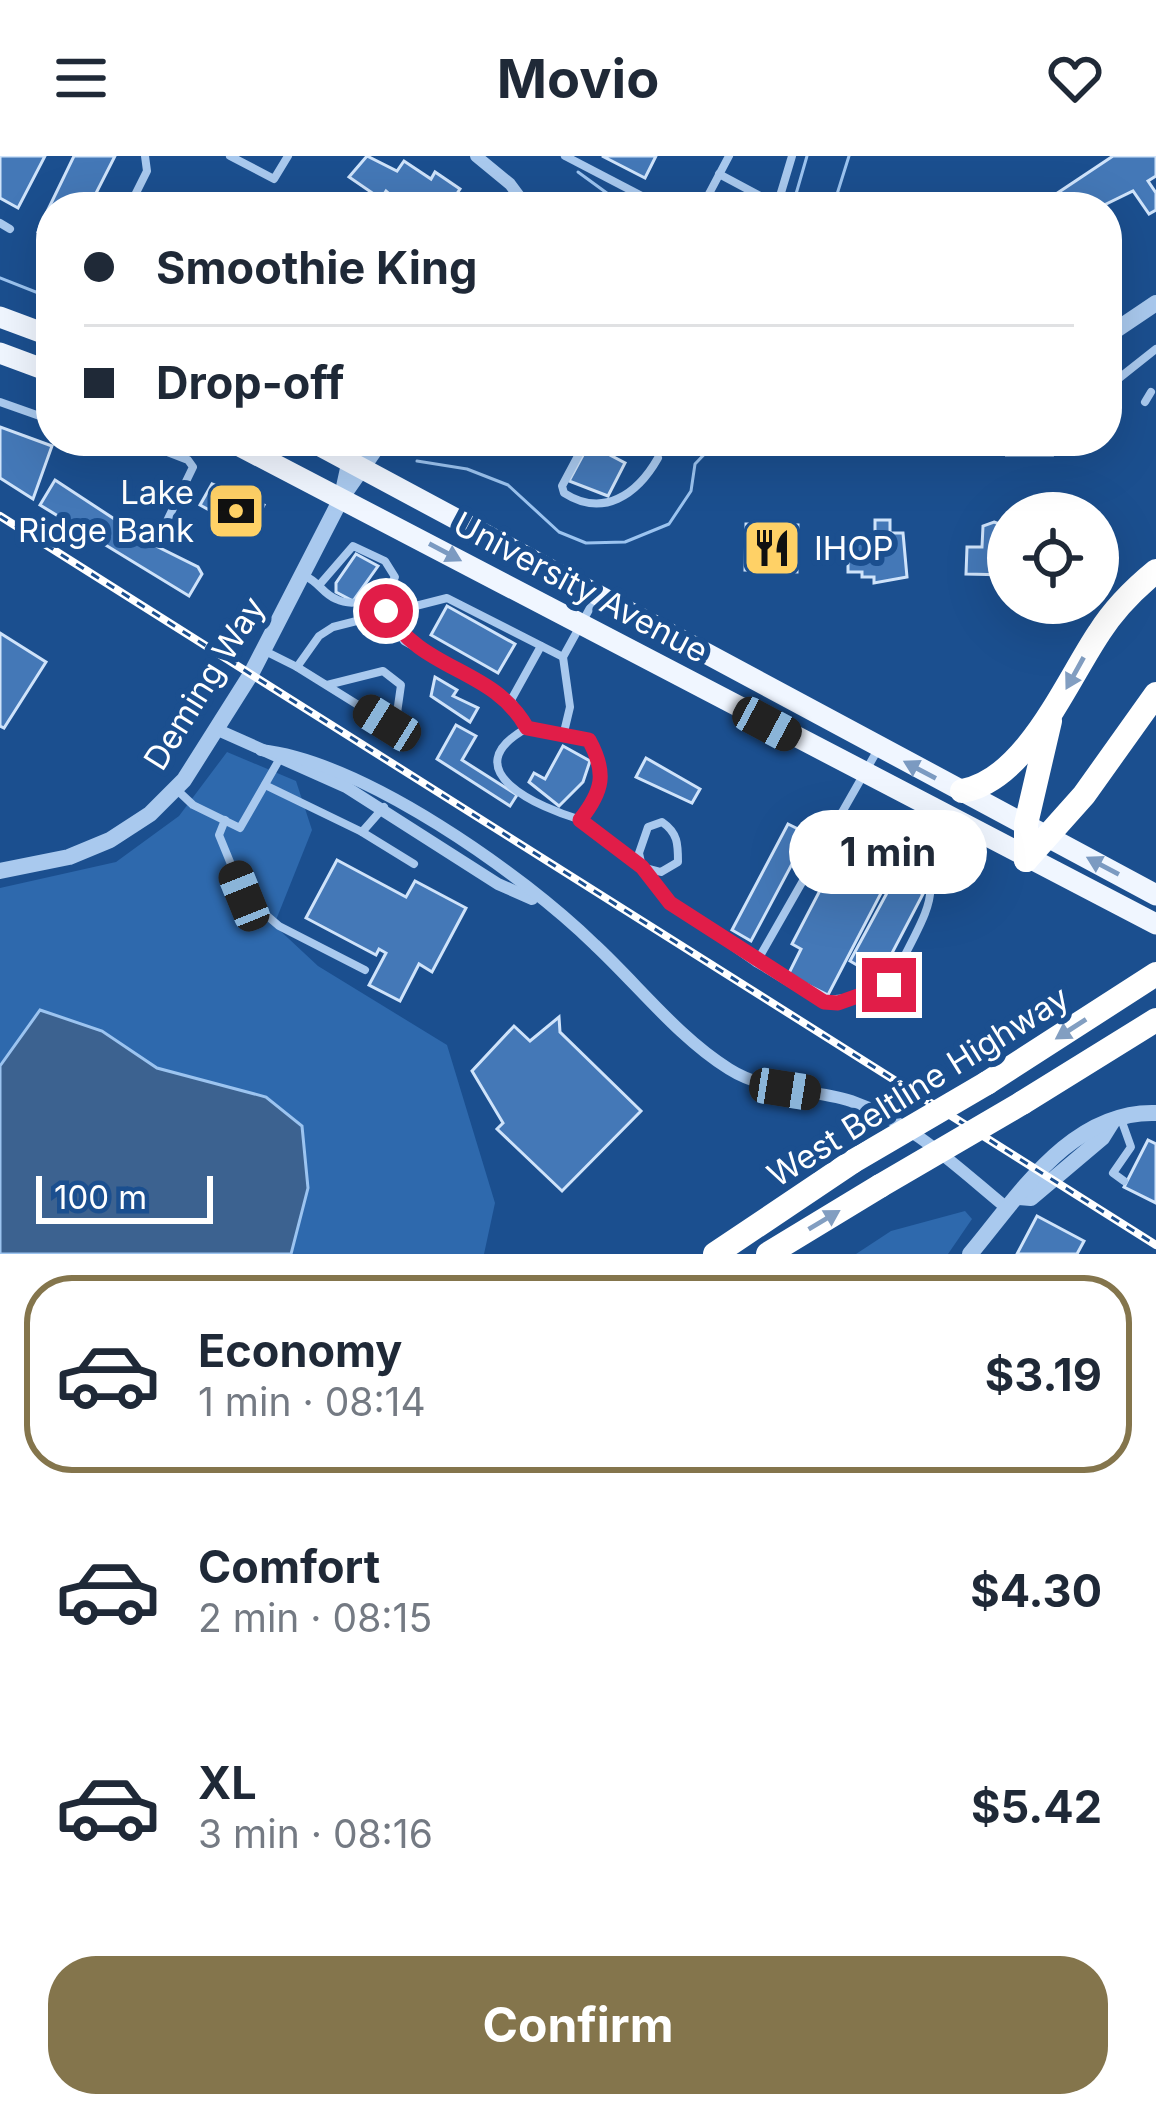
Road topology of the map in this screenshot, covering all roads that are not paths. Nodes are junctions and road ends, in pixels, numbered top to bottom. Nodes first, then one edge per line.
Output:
1 (145, 156) edge
2 (230, 156) edge
3 (288, 156) edge
4 (565, 156) edge
5 (729, 156) edge
6 (792, 156) edge
7 (481, 157) edge
8 (719, 174) junction
9 (136, 192) edge
10 (513, 192) edge
11 (634, 192) edge
12 (710, 192) edge
13 (752, 192) edge
14 (781, 192) edge
15 (1156, 303) edge
16 (0, 317) edge
17 (1122, 326) edge
18 (36, 330) edge
19 (1156, 349) edge
20 (0, 353) edge
21 (36, 366) edge
22 (1122, 376) edge
23 (1151, 392) dead end
24 (0, 402) edge
25 (1145, 402) dead end
26 (36, 415) edge
27 (178, 456) edge
28 (260, 456) edge
29 (578, 456) edge
30 (355, 457) edge
31 (658, 458) dead end
32 (342, 497) junction
33 (166, 523) dead end
34 (1156, 571) edge
35 (303, 574) junction
36 (322, 584) junction
37 (596, 596) junction
38 (386, 611) junction
39 (581, 625) junction
40 (542, 646) junction
41 (263, 650) junction
42 (563, 657) junction
43 (297, 667) junction
44 (327, 686) junction
45 (1156, 694) edge
46 (511, 700) junction
47 (1052, 715) junction
48 (527, 728) junction
49 (218, 730) junction
50 (564, 732) junction
51 (878, 748) junction
52 (261, 750) junction
53 (279, 760) junction
54 (863, 775) junction
55 (265, 785) junction
56 (176, 789) junction
57 (962, 791) junction
58 (386, 804) junction
59 (842, 812) junction
60 (225, 820) junction
61 (580, 820) junction
62 (1026, 824) junction
63 (362, 832) junction
64 (1050, 837) junction
65 (1026, 860) junction
66 (414, 863) dead end
67 (642, 867) junction
68 (0, 872) edge
69 (1156, 895) edge
70 (1156, 924) edge
71 (756, 963) junction
72 (365, 970) dead end
73 (1156, 974) edge
74 (1156, 1020) edge
75 (1156, 1039) edge
76 (1091, 1060) junction
77 (1156, 1113) edge
78 (1123, 1118) junction
79 (1124, 1181) dead end
80 (1014, 1203) junction
81 (715, 1254) edge
82 (768, 1254) edge
83 (970, 1254) edge

1 - 9 lane
2 - 3 lane
4 - 11 lane
5 - 8 lane
6 - 14 lane
7 - 10 street
8 - 12 lane
8 - 13 lane
15 - 17 street
16 - 18 main road
19 - 22 lane
20 - 21 main road
23 - 25 lane
24 - 26 lane
27 - 33 lane
28 - 32 main road, University Avenue
29 - 31 lane
30 - 32 street, Deming Way
30 - 37 main road, University Avenue
32 - 35 street, Deming Way
32 -> 39 main road, University Avenue
34 -> 47 highway
35 - 36 lane
35 - 41 street, Deming Way
36 - 36 lane
37 - 39 lane
37 - 51 main road, University Avenue
38 - 40 lane
38 - 43 lane
38 - 46 lane
39 - 42 lane
39 - 54 main road, University Avenue
40 - 42 lane
40 - 46 lane
41 - 43 lane
41 - 49 street, Deming Way
42 - 50 lane
43 - 44 lane
44 - 44 lane
45 - 64 highway
46 - 48 lane
47 - 57 highway
47 - 62 highway
48 - 50 lane
48 - 61 lane
49 - 52 street
49 - 56 street, Deming Way
50 - 61 lane
51 - 54 lane
57 -> 51 main road, University Avenue
52 - 53 street
52 - 58 street
53 - 55 lane
53 - 58 street
54 - 59 lane
54 - 65 main road, University Avenue
55 - 60 lane
55 - 63 lane
56 - 60 lane
56 - 68 street, Deming Way
57 - 62 main road, University Avenue
58 - 63 lane
58 - 80 street
59 - 71 lane
59 - 71 lane
60 - 72 lane
61 - 67 lane
62 - 64 main road, University Avenue
62 - 65 highway
63 - 66 lane
64 - 65 highway
69 -> 64 main road, University Avenue
65 - 70 main road, University Avenue
67 - 67 lane
67 - 71 lane
73 -> 81 highway, West Beltline Highway, bridge
74 - 76 highway, West Beltline Highway
75 - 76 highway
82 -> 76 highway, West Beltline Highway, bridge
77 - 78 street
78 - 79 lane
78 - 80 street
80 - 83 street

